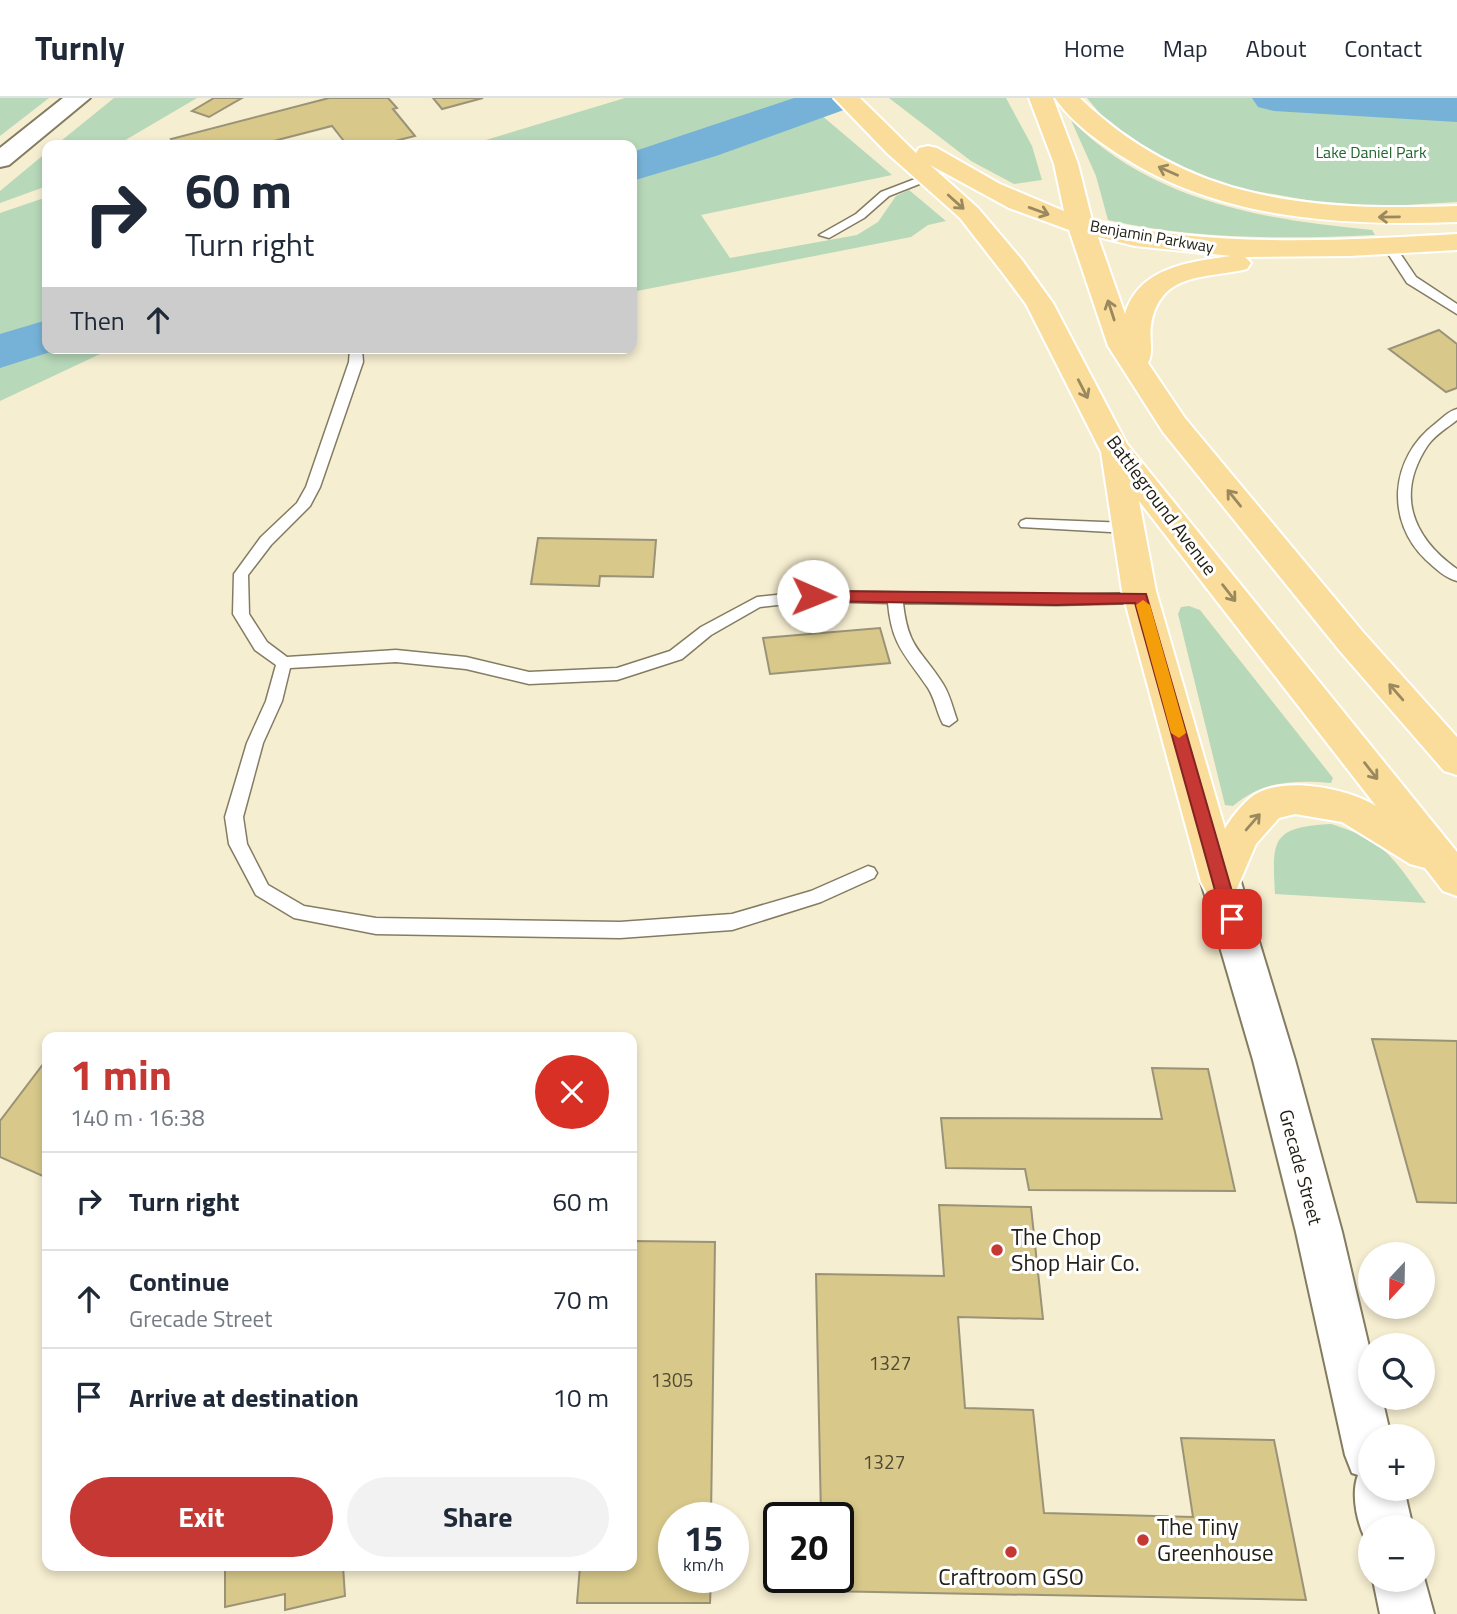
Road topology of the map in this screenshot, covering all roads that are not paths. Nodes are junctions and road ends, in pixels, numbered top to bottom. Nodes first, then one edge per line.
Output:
1 (78, 98) edge
2 (846, 98) edge
3 (1041, 98) edge
4 (1067, 98) edge
5 (872, 121) junction
6 (0, 160) edge
7 (928, 177) junction
8 (1457, 215) edge
9 (1080, 224) junction
10 (825, 235) dead end
11 (1457, 243) edge
12 (1389, 246) junction
13 (1354, 248) junction
14 (1457, 310) edge
15 (356, 354) edge
16 (1137, 368) junction
17 (1457, 414) edge
18 (1114, 448) junction
19 (1026, 524) dead end
20 (1128, 528) junction
21 (1457, 576) edge
22 (895, 598) junction
23 (1141, 598) junction
24 (284, 663) junction
25 (949, 719) dead end
26 (1457, 761) edge
27 (868, 873) dead end
28 (1452, 874) edge
29 (1221, 882) junction
30 (1363, 1424) edge
31 (1402, 1592) edge
32 (1407, 1614) edge

1 - 6 street
2 - 5 main road, Battleground Avenue
3 - 9 main road
8 -> 4 main road
5 - 7 main road, Battleground Avenue
5 -> 9 main road, Benjamin Parkway
7 - 10 lane
7 -> 18 main road, Battleground Avenue
9 - 13 main road, Benjamin Parkway
16 -> 9 main road
11 - 12 main road, Benjamin Parkway
12 - 13 main road, Benjamin Parkway
12 - 14 lane
13 - 16 main road
15 - 24 lane
26 -> 16 main road
17 - 21 lane
18 - 20 main road
18 -> 28 main road, Battleground Avenue
19 - 20 lane
20 - 23 main road
22 - 23 lane
22 - 24 lane
22 - 25 lane
23 - 29 main road
24 - 27 lane
29 -> 28 main road
29 - 30 street, Grecade Street
31 - 32 street

